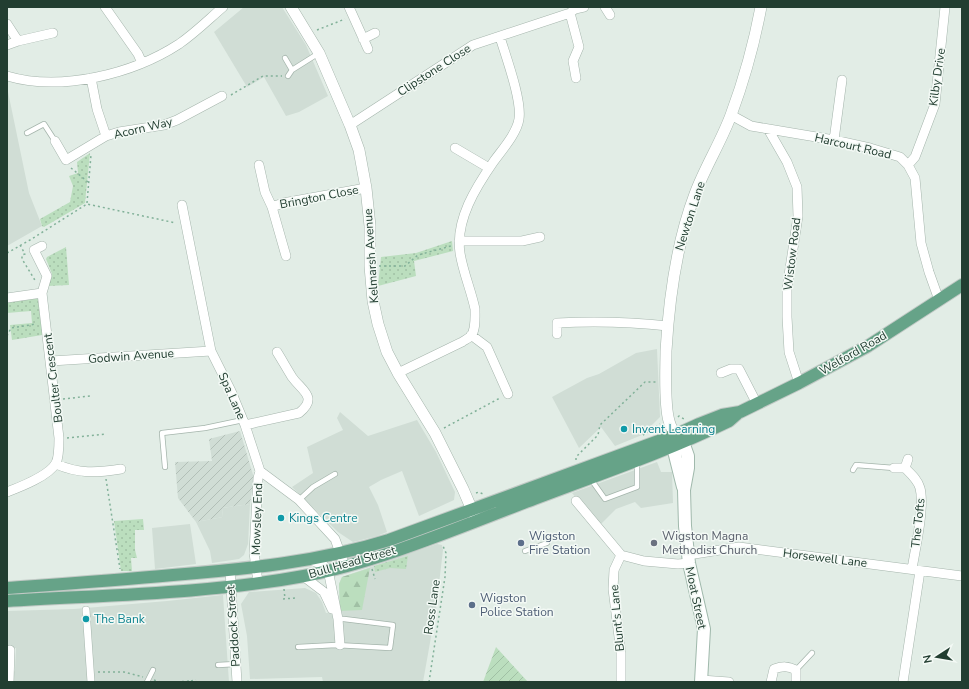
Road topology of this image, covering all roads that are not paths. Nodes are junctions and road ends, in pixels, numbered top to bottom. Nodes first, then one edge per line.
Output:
1 (105, 7) edge
2 (223, 7) edge
3 (291, 7) edge
4 (348, 7) edge
5 (584, 7) edge
6 (761, 7) edge
7 (945, 7) edge
8 (213, 10) edge
9 (570, 13) junction
10 (7, 24) edge
11 (53, 33) dead end
12 (375, 33) dead end
13 (500, 37) junction
14 (363, 39) junction
15 (18, 41) junction
16 (7, 45) edge
17 (368, 49) dead end
18 (319, 53) junction
19 (285, 58) dead end
20 (142, 63) junction
21 (292, 70) junction
22 (7, 76) edge
23 (288, 76) road end
24 (91, 78) junction
25 (576, 78) dead end
26 (842, 80) dead end
27 (222, 96) road end
28 (731, 115) junction
29 (350, 125) junction
30 (768, 130) junction
31 (28, 133) dead end
32 (106, 136) junction
33 (55, 140) joint
34 (834, 140) junction
35 (455, 148) dead end
36 (66, 160) junction
37 (259, 165) dead end
38 (908, 165) junction
39 (71, 168) road end
40 (489, 168) junction
41 (366, 188) junction
42 (182, 205) dead end
43 (272, 207) junction
44 (540, 238) dead end
45 (460, 241) junction
46 (42, 246) dead end
47 (286, 256) dead end
48 (962, 284) edge
49 (43, 291) junction
50 (7, 298) edge
51 (940, 300) junction
52 (668, 326) junction
53 (557, 334) dead end
54 (471, 335) junction
55 (211, 351) junction
56 (277, 352) dead end
57 (51, 361) junction
58 (398, 373) junction
59 (721, 373) dead end
60 (799, 383) junction
61 (508, 394) road end
62 (757, 404) junction
63 (740, 412) junction
64 (244, 423) junction
65 (681, 440) junction
66 (908, 459) dead end
67 (637, 460) junction
68 (56, 464) junction
69 (165, 467) dead end
70 (894, 468) joint
71 (906, 468) junction
72 (121, 469) dead end
73 (853, 470) dead end
74 (260, 471) junction
75 (585, 472) junction
76 (335, 474) dead end
77 (7, 492) edge
78 (299, 500) junction
79 (576, 501) dead end
80 (474, 516) junction
81 (547, 543) dead end
82 (525, 551) dead end
83 (341, 553) junction
84 (621, 555) junction
85 (688, 559) junction
86 (311, 560) junction
87 (345, 566) junction
88 (256, 567) junction
89 (230, 570) junction
90 (328, 570) junction
91 (916, 570) junction
92 (303, 576) junction
93 (962, 576) edge
94 (258, 582) junction
95 (231, 586) junction
96 (7, 588) edge
97 (7, 601) edge
98 (86, 610) dead end
99 (338, 619) junction
100 (338, 645) junction
101 (298, 646) dead end
102 (10, 650) dead end
103 (812, 654) dead end
104 (236, 664) junction
105 (218, 666) dead end
106 (153, 670) dead end
107 (796, 670) junction
108 (148, 680) edge
109 (701, 681) edge
110 (10, 682) edge
111 (91, 682) edge
112 (237, 682) edge
113 (621, 682) edge
114 (729, 682) edge
115 (771, 682) edge
116 (796, 682) edge
117 (903, 682) edge

1 - 20 street
2 - 8 street
3 - 18 street, Kelmarsh Avenue
4 - 14 street
5 - 9 street, Clipstone Close
6 - 28 street, Newton Lane
7 - 38 street, Kilby Drive
8 - 20 street
9 - 13 street, Clipstone Close
9 - 25 street
10 - 15 street
11 - 15 street
12 - 14 street
13 - 29 street, Clipstone Close
13 - 40 street
14 - 17 street
15 - 16 street
18 - 21 lane
18 - 29 street, Kelmarsh Avenue
19 - 21 lane
20 - 24 street
21 - 23 lane
22 - 24 street
24 - 32 street, Acorn Way
26 - 34 street
27 - 32 street, Acorn Way
28 - 30 street, Harcourt Road
28 - 52 street, Newton Lane
29 - 41 street, Kelmarsh Avenue
30 - 34 street, Harcourt Road
30 - 60 street, Wistow Road
31 - 33 lane
32 - 36 street, Acorn Way
33 - 36 street
34 - 38 street, Harcourt Road
35 - 40 street
36 - 39 street
37 - 43 street, Brington Close
38 - 51 street
40 - 45 street
41 - 43 street, Brington Close
41 - 58 street, Kelmarsh Avenue
42 - 55 street, Spa Lane
43 - 47 street, Brington Close
44 - 45 street
45 - 54 street
46 - 49 street, Boulter Crescent
48 - 51 main road, Welford Road
49 - 50 street
49 - 57 street, Boulter Crescent
51 - 60 main road, Welford Road
52 - 53 street
52 - 65 street, Newton Lane
54 - 58 street
54 - 61 street
55 - 57 street, Godwin Avenue
55 - 64 street, Spa Lane
56 - 64 street
57 - 68 street, Boulter Crescent
58 - 80 street, Kelmarsh Avenue
59 - 62 street
60 - 62 main road, Welford Road
62 - 63 main road, Welford Road
63 - 65 main road, Welford Road
63 - 65 main road, Welford Road
64 - 69 lane
64 - 74 street, Spa Lane
65 - 67 main road, Bull Head Street
65 - 75 main road, Bull Head Street
65 - 85 main road, Moat Street
66 - 71 street
67 - 75 main road, Bull Head Street
67 - 75 lane
68 - 72 street
68 - 77 street
70 - 71 street
70 - 73 lane
71 - 91 street, The Tofts
74 - 78 street
74 - 88 street, Mowsley End
75 - 80 main road, Bull Head Street
76 - 78 lane
78 - 83 street
79 - 84 street
80 - 83 main road, Bull Head Street
80 - 87 main road, Bull Head Street
81 - 82 lane
83 - 86 main road, Bull Head Street
83 - 87 street
84 - 85 street, Horsewell Lane
84 - 113 street, Blunt's Lane
85 - 91 street, Horsewell Lane
85 - 109 main road, Moat Street
86 - 88 main road, Bull Head Street
86 - 90 street
87 - 90 main road, Bull Head Street
88 - 89 main road, Bull Head Street
88 - 94 street, Mowsley End
89 - 95 street, Paddock Street
89 - 96 main road, Bull Head Street
90 - 92 main road, Bull Head Street
90 - 99 street
91 - 93 street, Horsewell Lane
91 - 117 street, The Tofts
92 - 94 main road, Bull Head Street
92 - 100 street
94 - 95 main road, Bull Head Street
95 - 97 main road, Bull Head Street
95 - 104 street, Paddock Street
98 - 111 street
99 - 100 street
99 - 100 lane
100 - 101 lane
102 - 110 street
103 - 107 lane
104 - 105 lane
104 - 112 street, Paddock Street
106 - 108 lane
107 - 115 street
107 - 116 street
109 - 114 street

